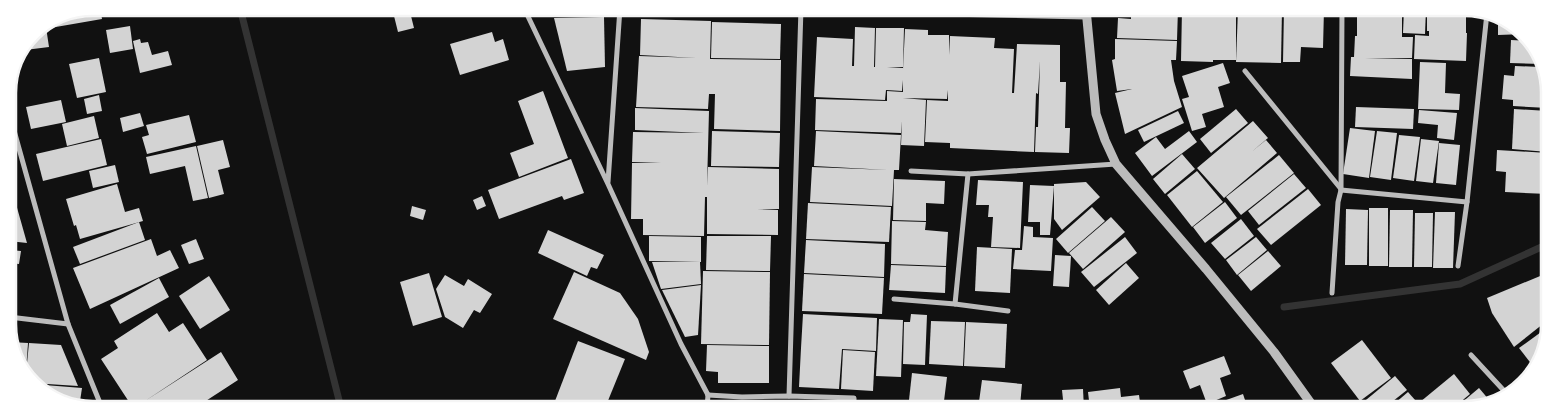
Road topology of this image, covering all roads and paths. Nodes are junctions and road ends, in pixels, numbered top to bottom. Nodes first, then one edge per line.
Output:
1 (528, 16) edge
2 (619, 16) edge
3 (801, 16) edge
4 (1086, 16) edge
5 (1342, 16) edge
6 (1486, 20) edge
7 (1245, 71) dead end
8 (16, 138) edge
9 (1116, 164) junction
10 (910, 171) dead end
11 (968, 174) junction
12 (608, 184) junction
13 (1341, 190) junction
14 (1467, 202) junction
15 (1458, 266) dead end
16 (1332, 293) dead end
17 (894, 299) dead end
18 (955, 304) junction
19 (1008, 311) dead end
20 (16, 318) edge
21 (68, 324) junction
22 (1471, 355) dead end
23 (1503, 390) edge
24 (708, 395) junction
25 (789, 396) junction
26 (99, 401) edge
27 (708, 401) edge
28 (854, 401) edge
29 (1309, 401) edge

1 - 12 street
2 - 12 street
3 - 25 street
4 - 9 street
5 - 13 street
6 - 14 street
7 - 13 street
8 - 21 street
9 - 11 street
9 - 29 street
10 - 11 street
11 - 18 street
12 - 24 street
13 - 14 street
13 - 16 street
14 - 15 street
17 - 18 street
18 - 19 street
20 - 21 street
21 - 26 street
22 - 23 street
24 - 25 street
24 - 27 street
25 - 28 street

